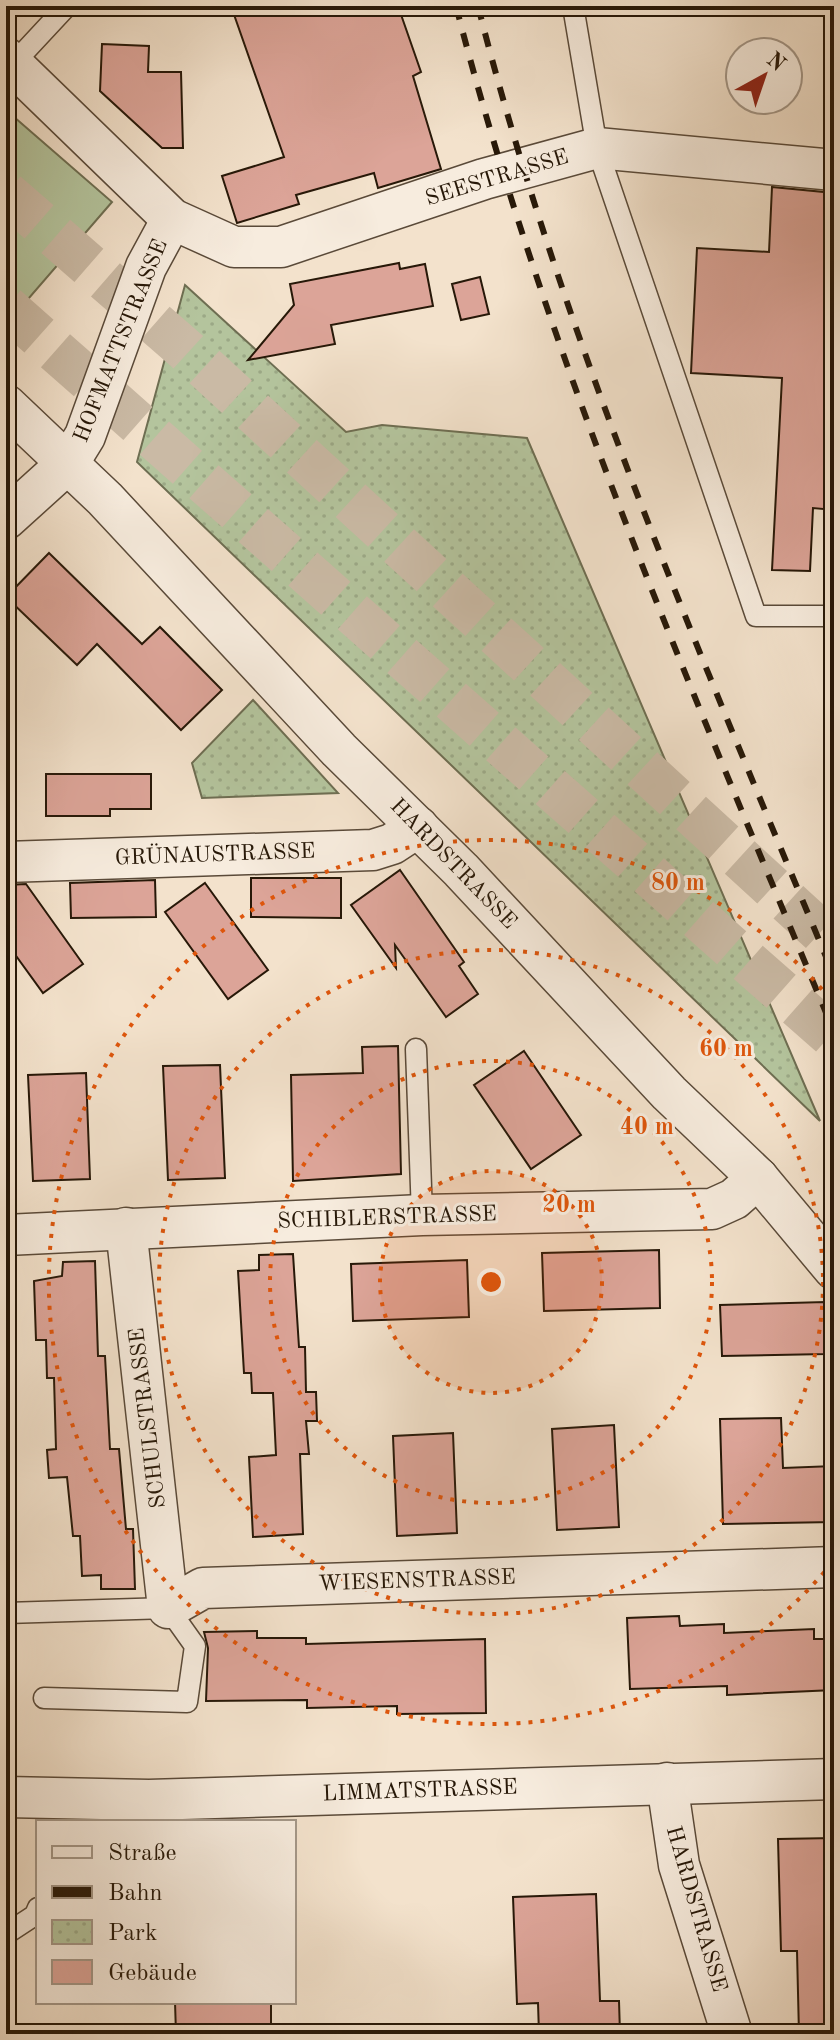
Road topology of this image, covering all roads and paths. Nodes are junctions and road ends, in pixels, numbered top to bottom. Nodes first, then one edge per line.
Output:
1 (67, 6) edge
2 (573, 6) edge
3 (9, 61) edge
4 (597, 148) junction
5 (834, 170) edge
6 (172, 219) junction
7 (6, 405) edge
8 (69, 462) junction
9 (6, 519) edge
10 (834, 616) edge
11 (418, 827) junction
12 (6, 862) edge
13 (416, 1049) dead end
14 (758, 1178) junction
15 (422, 1215) junction
16 (126, 1228) junction
17 (6, 1235) edge
18 (834, 1269) edge
19 (834, 1567) edge
20 (168, 1608) junction
21 (6, 1613) edge
22 (44, 1698) dead end
23 (834, 1779) edge
24 (667, 1783) junction
25 (29, 1805) edge
26 (36, 1910) edge
27 (6, 1934) edge
28 (732, 2034) edge

1 - 3 lane
2 - 4 lane
3 - 6 street, SEESTRASSE
4 - 5 street, SEESTRASSE
4 - 6 street, SEESTRASSE
4 - 10 lane
6 - 8 street, HOFMATTSTRASSE
7 - 8 street, HOFMATTSTRASSE
8 - 9 street, HOFMATTSTRASSE
8 - 11 street, HARDSTRASSE
11 - 12 street, GRÜNAUSTRASSE
11 - 14 street, HARDSTRASSE
13 - 15 lane
14 - 15 street, SCHIBLERSTRASSE
14 - 18 street, HARDSTRASSE
15 - 16 street, SCHIBLERSTRASSE
16 - 17 street, SCHIBLERSTRASSE
16 - 20 street, SCHULSTRASSE
19 - 20 street, WIESENSTRASSE
20 - 21 lane, WIESENSTRASSE
20 - 22 lane
23 - 24 street, LIMMATSTRASSE
24 - 25 street, LIMMATSTRASSE
24 - 28 street, HARDSTRASSE
26 - 27 lane

